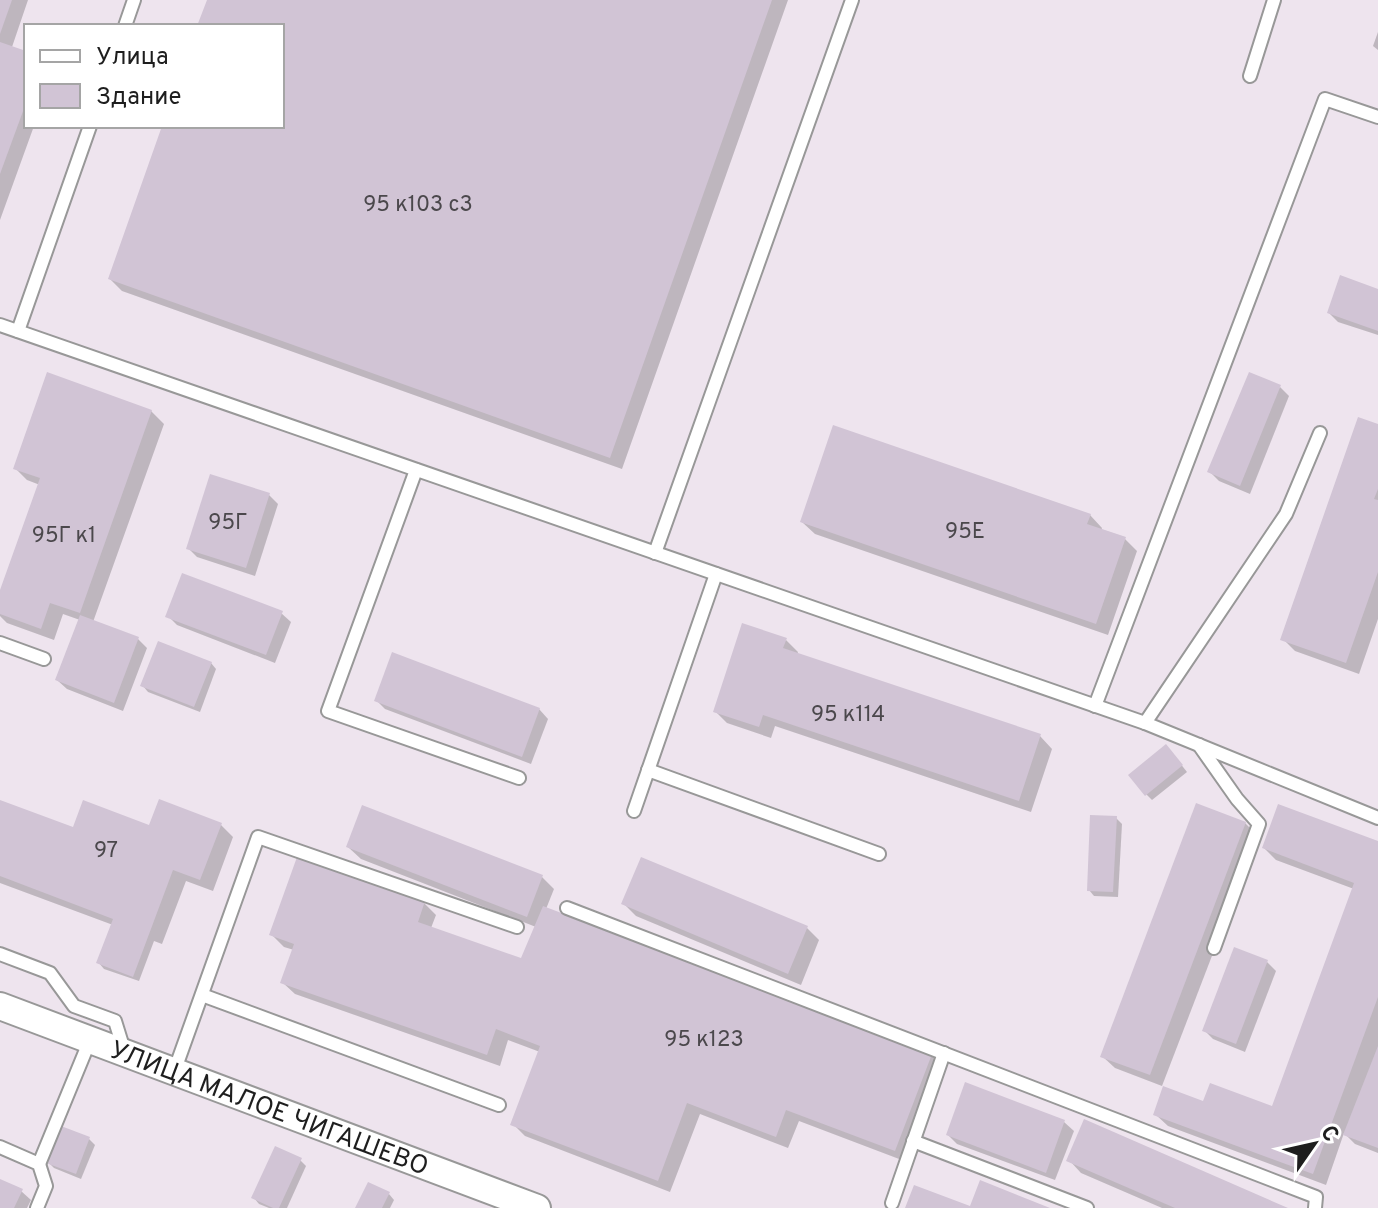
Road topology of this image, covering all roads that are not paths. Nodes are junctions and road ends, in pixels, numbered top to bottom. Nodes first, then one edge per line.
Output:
1 (134, 0) edge
2 (852, 0) edge
3 (1274, 0) edge
4 (126, 24) edge
5 (1250, 76) dead end
6 (1378, 117) edge
7 (89, 128) edge
8 (0, 325) edge
9 (18, 331) junction
10 (1320, 433) dead end
11 (416, 470) junction
12 (655, 553) junction
13 (716, 574) junction
14 (0, 643) edge
15 (44, 659) dead end
16 (1095, 706) junction
17 (1145, 723) junction
18 (1199, 745) junction
19 (648, 770) junction
20 (519, 778) dead end
21 (634, 811) dead end
22 (1378, 818) edge
23 (879, 854) dead end
24 (567, 908) dead end
25 (517, 927) dead end
26 (1214, 948) dead end
27 (0, 954) edge
28 (202, 995) junction
29 (0, 1006) edge
30 (90, 1040) junction
31 (944, 1053) junction
32 (125, 1054) junction
33 (174, 1072) junction
34 (499, 1105) dead end
35 (913, 1141) junction
36 (0, 1147) edge
37 (39, 1164) junction
38 (892, 1203) dead end
39 (37, 1208) edge
40 (537, 1208) edge
41 (1087, 1208) edge
42 (1315, 1208) edge

1 - 4 lane
2 - 12 lane
3 - 5 lane
6 - 16 lane
7 - 9 lane
8 - 9 lane
9 - 11 lane
10 - 17 lane
11 - 12 lane
11 - 20 lane
12 - 13 lane
13 - 16 lane
13 - 19 lane
14 - 15 lane
16 - 17 lane
17 - 18 lane
18 - 22 lane
18 - 26 lane
19 - 21 lane
19 - 23 lane
24 - 31 lane
25 - 28 lane
27 - 32 lane
28 - 33 lane
28 - 34 lane
29 - 30 street, УЛИЦА МАЛОЕ ЧИГАШЕВО
30 - 32 street, УЛИЦА МАЛОЕ ЧИГАШЕВО
30 - 37 lane
31 - 35 lane
31 - 42 lane
32 - 33 street, УЛИЦА МАЛОЕ ЧИГАШЕВО
33 - 40 street, УЛИЦА МАЛОЕ ЧИГАШЕВО
35 - 38 lane
35 - 41 lane
36 - 37 lane
37 - 39 lane

